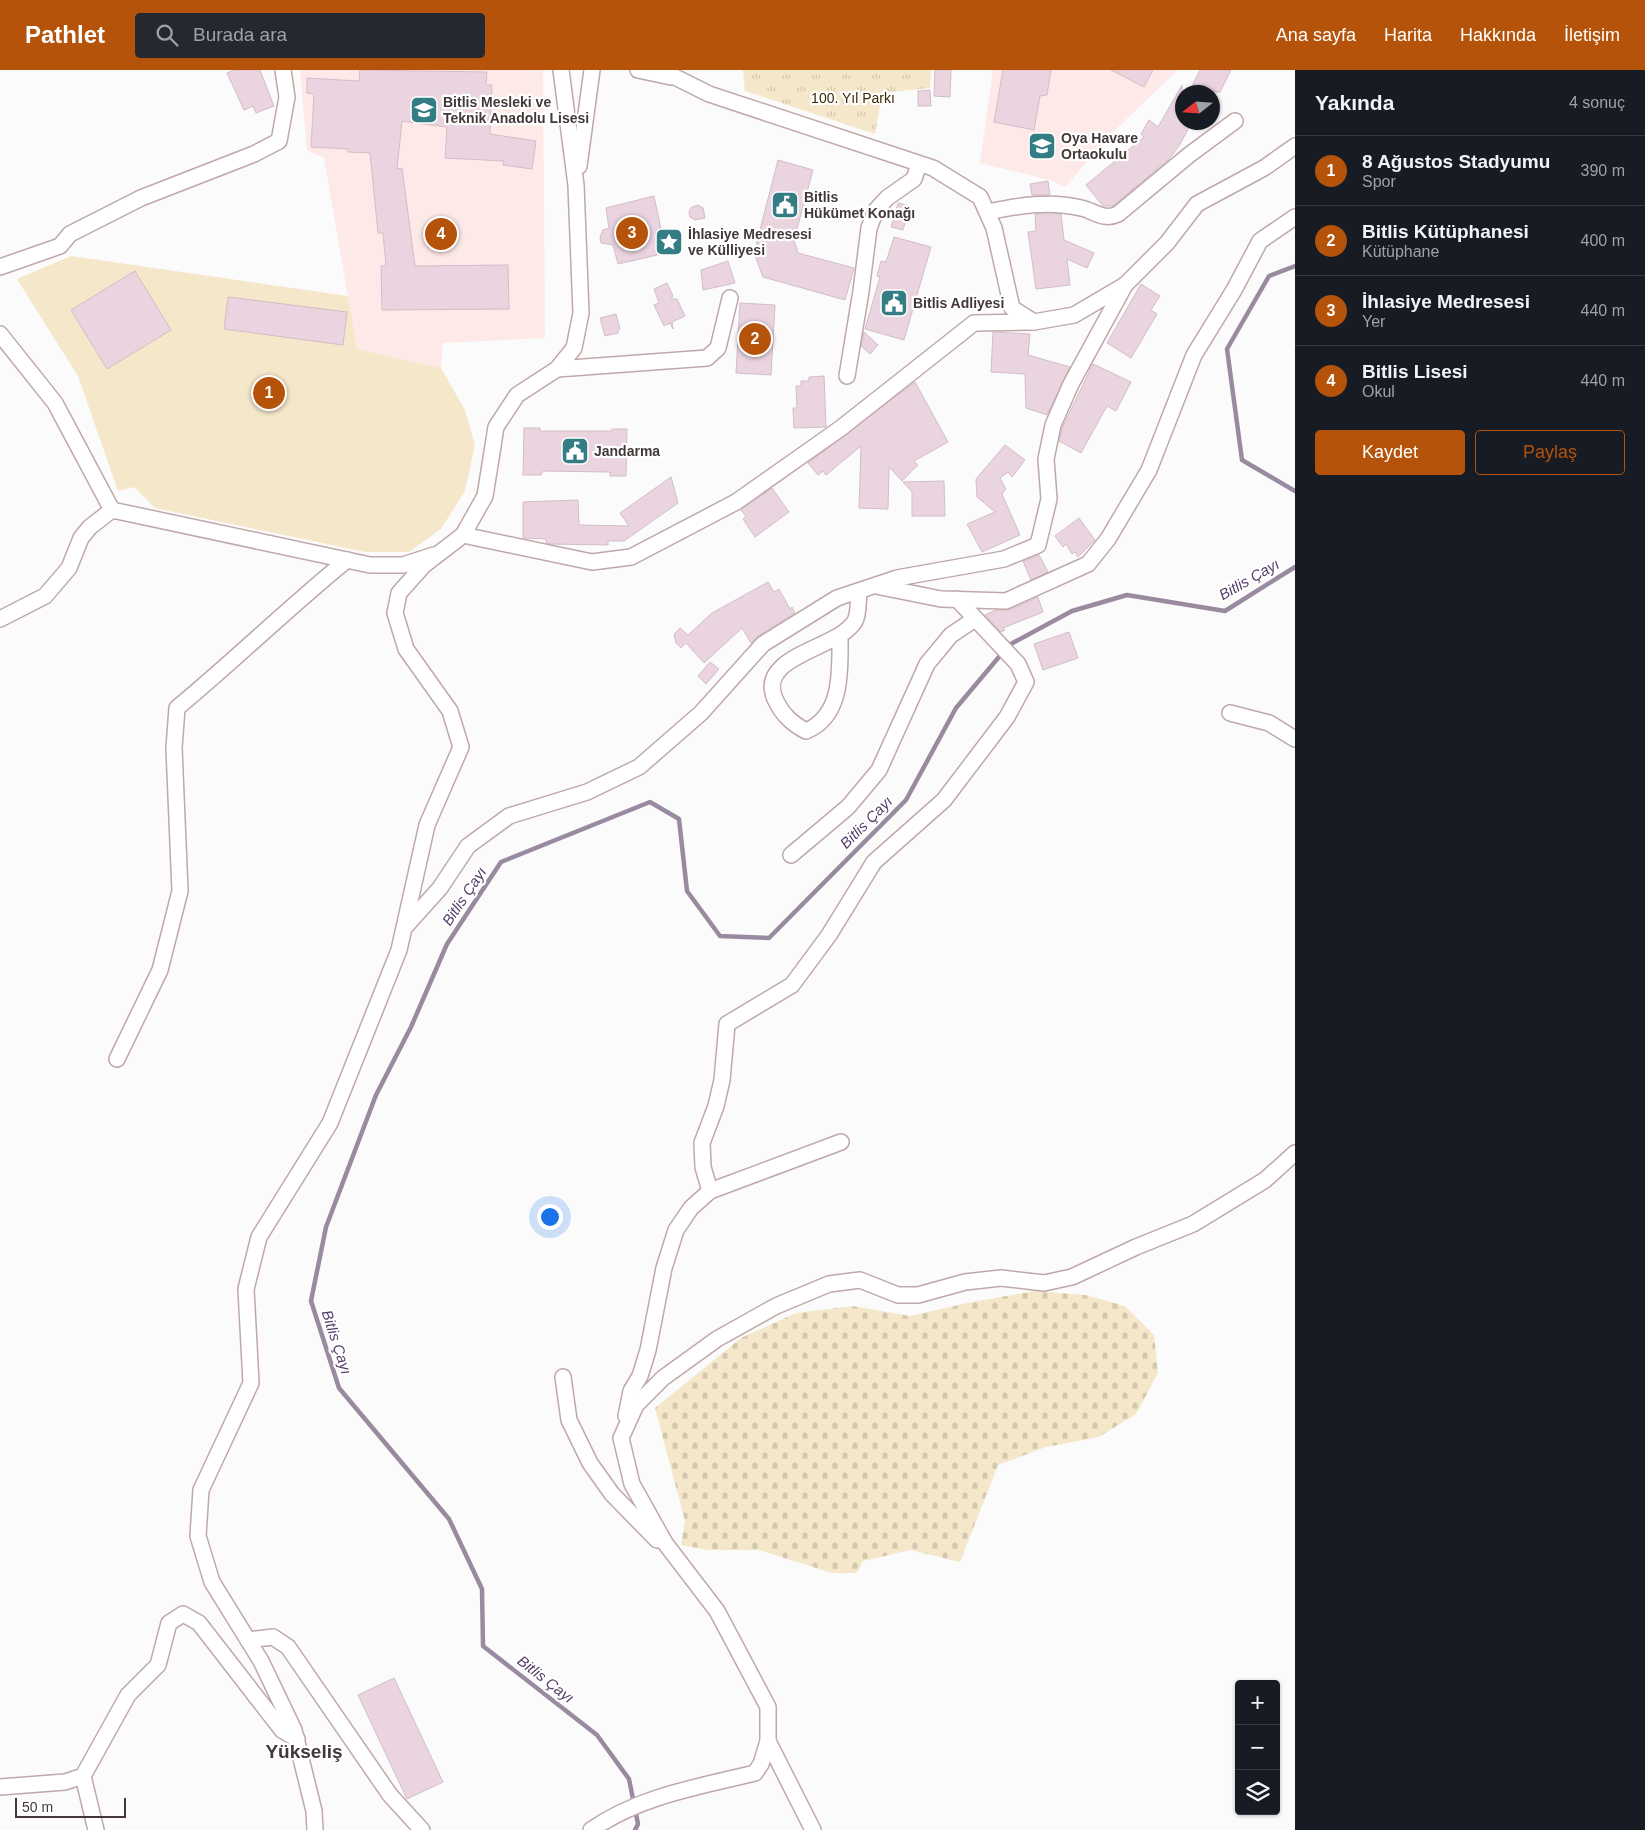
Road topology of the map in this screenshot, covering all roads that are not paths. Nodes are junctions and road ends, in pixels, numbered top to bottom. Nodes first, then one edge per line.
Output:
1 (283, 70) edge
2 (561, 70) edge
3 (592, 70) edge
4 (638, 70) edge
5 (667, 74) edge
6 (1235, 121) dead end
7 (1295, 146) edge
8 (919, 164) junction
9 (576, 185) junction
10 (986, 212) junction
11 (1295, 217) edge
12 (0, 267) edge
13 (1125, 286) junction
14 (730, 298) dead end
15 (1034, 322) junction
16 (0, 334) edge
17 (557, 369) junction
18 (847, 376) dead end
19 (112, 510) junction
20 (463, 535) junction
21 (441, 552) junction
22 (347, 560) junction
23 (875, 585) junction
24 (859, 591) junction
25 (957, 599) junction
26 (0, 619) edge
27 (975, 619) junction
28 (840, 637) junction
29 (1230, 713) dead end
30 (1295, 739) edge
31 (791, 855) dead end
32 (404, 928) junction
33 (117, 1059) dead end
34 (841, 1142) dead end
35 (1295, 1153) edge
36 (710, 1191) junction
37 (563, 1377) dead end
38 (621, 1438) junction
39 (682, 1565) junction
40 (248, 1640) junction
41 (297, 1739) junction
42 (768, 1741) junction
43 (83, 1776) junction
44 (0, 1787) edge
45 (96, 1830) edge
46 (315, 1830) edge
47 (422, 1830) edge
48 (592, 1830) edge
49 (813, 1830) edge

1 - 12 street
2 - 9 street
3 - 9 street
4 - 5 street
5 - 8 street
6 - 10 street
7 - 13 street
8 - 10 street
8 - 18 street
9 - 17 street
10 - 15 street
11 - 25 street
13 - 15 street
13 - 23 street
14 - 17 street
15 - 20 street
16 - 19 street
17 - 20 street
19 - 22 street
19 - 26 street
20 - 21 street
21 - 22 street
21 - 32 street
22 - 33 street
23 - 24 street
23 - 25 street
24 - 28 street
24 - 32 street
25 - 27 street
27 - 31 street
27 - 36 street
28 - 28 street
29 - 30 street
32 - 40 street
34 - 36 street
35 - 38 street
36 - 38 street
37 - 39 street
38 - 39 street
39 - 42 street
40 - 41 street
40 - 47 street
41 - 43 street
41 - 46 street
42 - 48 street
42 - 49 street
43 - 44 street
43 - 45 street

